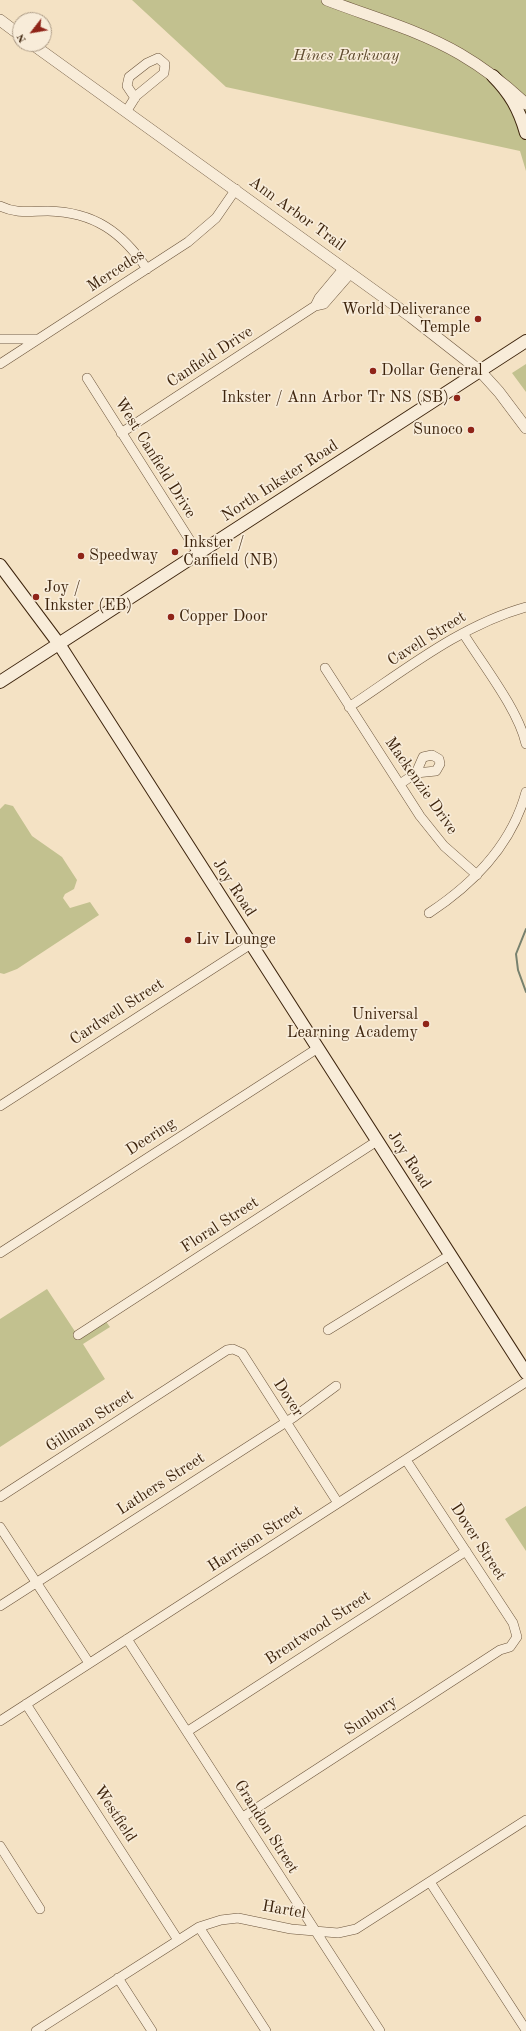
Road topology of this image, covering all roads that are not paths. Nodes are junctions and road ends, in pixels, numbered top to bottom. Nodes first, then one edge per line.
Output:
1 (327, 0) edge
2 (0, 20) edge
3 (12, 29) edge
4 (43, 52) edge
5 (493, 76) junction
6 (135, 98) junction
7 (526, 104) edge
8 (126, 112) junction
9 (526, 133) edge
10 (236, 189) junction
11 (0, 206) edge
12 (146, 269) junction
13 (348, 271) junction
14 (0, 339) edge
15 (38, 339) junction
16 (526, 341) edge
17 (0, 364) edge
18 (480, 371) junction
19 (87, 378) dead end
20 (526, 428) edge
21 (121, 433) junction
22 (198, 553) junction
23 (0, 565) edge
24 (526, 607) edge
25 (463, 633) junction
26 (59, 644) junction
27 (325, 668) dead end
28 (0, 682) edge
29 (349, 707) junction
30 (526, 744) edge
31 (416, 773) dead end
32 (400, 784) junction
33 (526, 792) edge
34 (477, 875) junction
35 (429, 913) dead end
36 (251, 944) junction
37 (318, 1048) junction
38 (0, 1106) edge
39 (377, 1141) junction
40 (0, 1253) edge
41 (450, 1255) junction
42 (328, 1330) dead end
43 (78, 1335) dead end
44 (197, 1370) joint
45 (526, 1373) edge
46 (526, 1382) edge
47 (336, 1386) dead end
48 (286, 1422) junction
49 (406, 1460) junction
50 (0, 1497) edge
51 (338, 1503) junction
52 (0, 1527) edge
53 (466, 1551) junction
54 (36, 1582) junction
55 (0, 1606) edge
56 (127, 1639) junction
57 (515, 1642) joint
58 (89, 1663) junction
59 (26, 1704) junction
60 (0, 1721) edge
61 (188, 1731) junction
62 (243, 1817) junction
63 (526, 1820) edge
64 (0, 1846) edge
65 (430, 1882) junction
66 (40, 1909) dead end
67 (200, 1927) junction
68 (315, 1931) junction
69 (178, 1940) junction
70 (118, 1978) junction
71 (526, 2030) edge
72 (37, 2031) edge
73 (152, 2031) edge
74 (266, 2031) edge
75 (380, 2031) edge

1 - 5 street
2 - 3 street
4 - 8 street, Ann Arbor Trail
5 - 7 street
5 - 9 main road
6 - 6 street
6 - 8 street
8 - 10 street, Ann Arbor Trail
10 - 12 street, Mercedes
10 - 13 street, Ann Arbor Trail
11 - 12 street
12 - 15 street, Mercedes
13 - 18 street, Ann Arbor Trail
13 - 21 street, Canfield Drive
14 - 15 street
15 - 17 street, Mercedes
16 - 18 main road, North Inkster Road
18 - 20 street, Ann Arbor Trail
18 - 22 main road, North Inkster Road
19 - 21 street, West Canfield Drive
21 - 22 street, West Canfield Drive
22 - 26 main road, North Inkster Road
23 - 26 main road, Joy Road
24 - 25 street, Cavell Street
25 - 29 street, Cavell Street
25 - 30 street
26 - 28 main road, North Inkster Road
26 - 36 main road, Joy Road
27 - 29 street, Mackenzie Drive
29 - 32 street, Mackenzie Drive
31 - 32 street
32 - 34 street, Mackenzie Drive
33 - 34 street
34 - 35 street
36 - 37 main road, Joy Road
36 - 38 street, Cardwell Street
37 - 39 main road, Joy Road
37 - 40 street, Deering
39 - 41 main road, Joy Road
39 - 43 street, Floral Street
41 - 42 street
41 - 45 main road, Joy Road
44 - 48 street, Dover
44 - 50 street, Gillman Street
46 - 49 street, Harrison Street
47 - 48 street, Lathers Street
48 - 51 street, Dover
48 - 54 street, Lathers Street
49 - 51 street, Harrison Street
49 - 53 street, Dover Street
51 - 56 street, Harrison Street
52 - 54 street
53 - 57 street, Dover Street
53 - 61 street, Brentwood Street
54 - 55 street, Lathers Street
54 - 58 street
56 - 58 street, Harrison Street
56 - 61 street, Grandon Street
57 - 62 street, Sunbury
58 - 59 street, Harrison Street
59 - 60 street, Harrison Street
59 - 69 street, Westfield
61 - 62 street, Grandon Street
62 - 68 street, Grandon Street
63 - 65 street, Hartel
64 - 66 street
65 - 68 street, Hartel
65 - 71 street
67 - 68 street, Hartel
67 - 69 street, Hartel
67 - 74 street
68 - 75 street, Grandon Street
69 - 70 street, Hartel
70 - 72 street, Hartel
70 - 73 street

